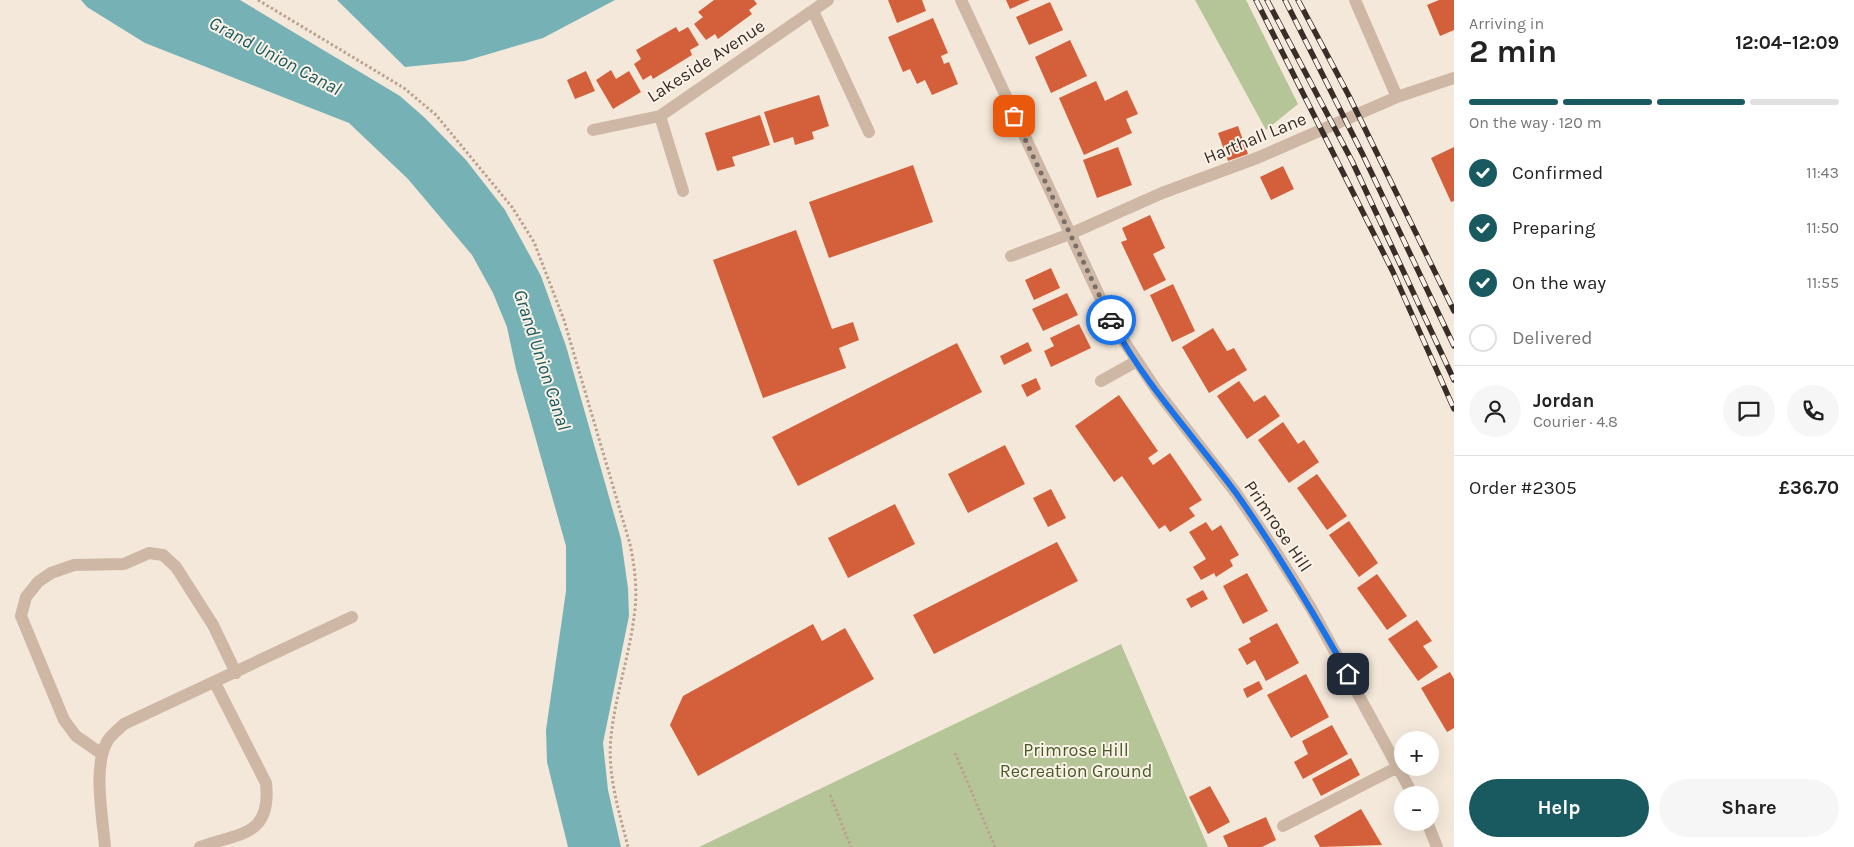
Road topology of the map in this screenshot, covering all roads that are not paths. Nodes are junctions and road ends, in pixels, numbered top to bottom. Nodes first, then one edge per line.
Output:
1 (828, 0) edge
2 (961, 0) edge
3 (1355, 0) edge
4 (813, 11) junction
5 (1454, 78) edge
6 (1398, 97) junction
7 (660, 116) junction
8 (593, 130) dead end
9 (869, 132) dead end
10 (683, 191) dead end
11 (1070, 234) junction
12 (1011, 256) dead end
13 (1137, 361) junction
14 (1101, 381) dead end
15 (352, 617) dead end
16 (236, 673) junction
17 (215, 683) junction
18 (102, 754) junction
19 (1394, 760) edge
20 (1394, 769) edge
21 (1283, 826) dead end
22 (1431, 831) edge
23 (105, 847) edge
24 (200, 847) edge
25 (1437, 847) edge

1 - 4 street, Lakeside Avenue
2 - 11 street, Primrose Hill
3 - 6 street
4 - 7 street, Lakeside Avenue
4 - 9 street
5 - 6 street, Harthall Lane
6 - 11 street, Harthall Lane
7 - 8 street, Lakeside Avenue
7 - 10 street
11 - 12 street, Harthall Lane
11 - 13 street, Primrose Hill
13 - 14 street
13 - 19 street, Primrose Hill
15 - 16 street
16 - 17 street
16 - 18 street
17 - 18 street
17 - 24 street
18 - 23 street
20 - 21 street
22 - 25 street

